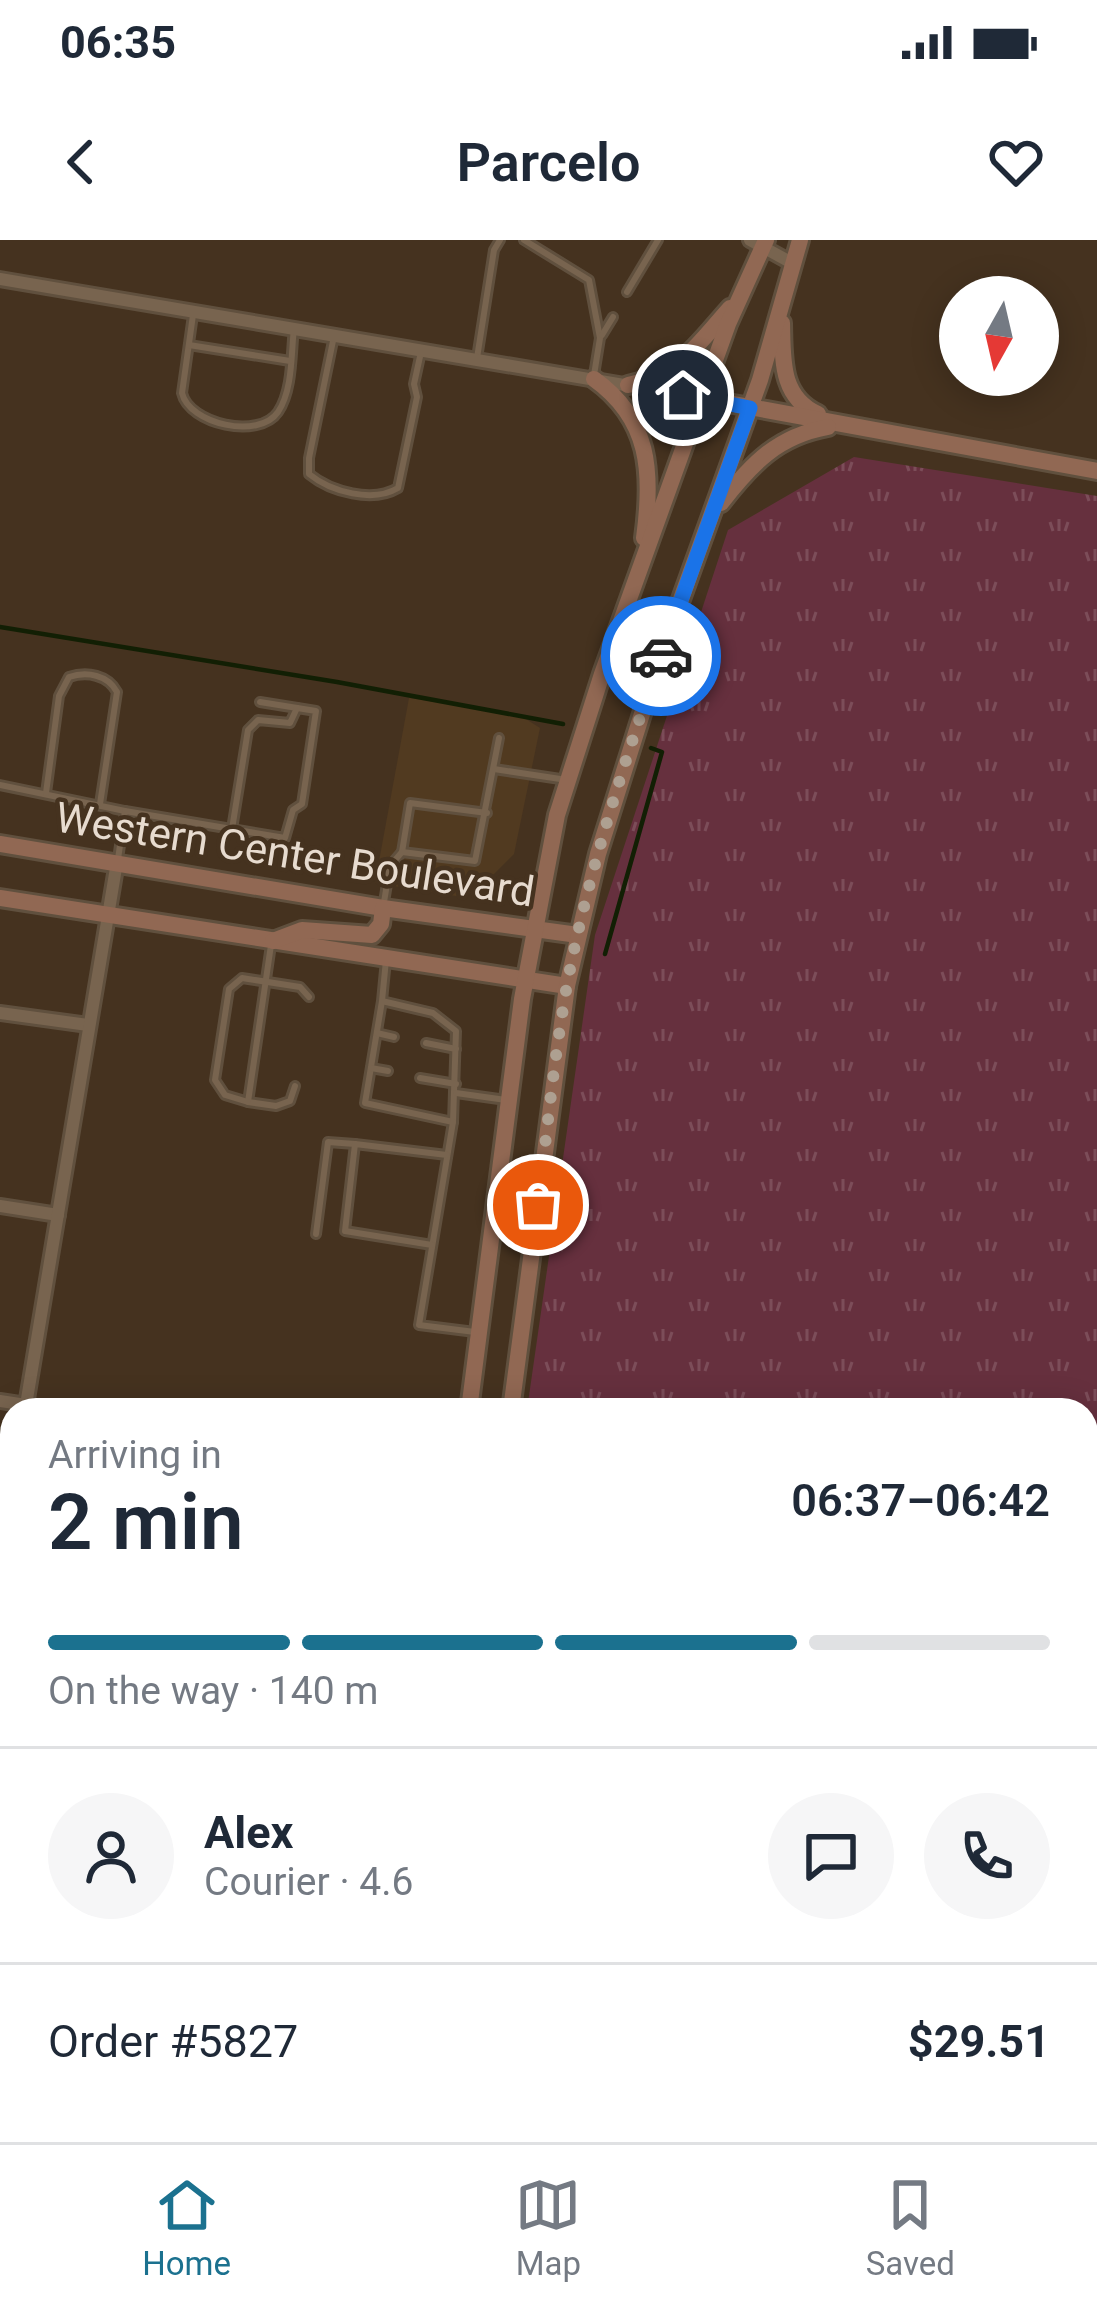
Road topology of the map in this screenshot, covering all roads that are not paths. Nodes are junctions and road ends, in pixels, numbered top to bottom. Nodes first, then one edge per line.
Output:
1 (500, 240) edge
2 (524, 240) edge
3 (658, 240) edge
4 (800, 240) edge
5 (760, 242) edge
6 (792, 263) junction
7 (0, 279) edge
8 (627, 292) dead end
9 (738, 298) junction
10 (782, 303) junction
11 (194, 311) junction
12 (613, 317) dead end
13 (294, 328) junction
14 (334, 334) junction
15 (600, 338) junction
16 (189, 346) junction
17 (422, 349) junction
18 (477, 358) junction
19 (290, 361) junction
20 (594, 379) junction
21 (628, 385) junction
22 (701, 398) junction
23 (750, 408) junction
24 (841, 424) junction
25 (1097, 471) edge
26 (709, 519) junction
27 (640, 569) junction
28 (260, 702) dead end
29 (297, 708) junction
30 (499, 738) dead end
31 (494, 769) junction
32 (567, 780) junction
33 (0, 785) edge
34 (46, 793) junction
35 (100, 804) junction
36 (125, 811) junction
37 (487, 813) junction
38 (232, 829) junction
39 (0, 844) edge
40 (402, 852) junction
41 (117, 862) junction
42 (0, 898) edge
43 (383, 908) junction
44 (108, 916) junction
45 (534, 929) junction
46 (578, 935) junction
47 (272, 942) junction
48 (386, 960) junction
49 (525, 980) junction
50 (266, 982) junction
51 (567, 986) junction
52 (309, 997) dead end
53 (382, 1001) junction
54 (0, 1012) edge
55 (88, 1025) junction
56 (377, 1033) junction
57 (394, 1037) dead end
58 (426, 1043) dead end
59 (456, 1049) junction
60 (371, 1068) junction
61 (388, 1071) dead end
62 (420, 1078) dead end
63 (295, 1086) dead end
64 (456, 1088) junction
65 (508, 1100) junction
66 (248, 1102) junction
67 (453, 1122) junction
68 (355, 1144) junction
69 (447, 1155) junction
70 (0, 1206) edge
71 (58, 1215) junction
72 (316, 1234) dead end
73 (432, 1245) junction
74 (479, 1332) junction
75 (27, 1398) edge
76 (471, 1398) edge
77 (513, 1398) edge

1 - 18 lane
2 - 15 lane
3 - 8 lane
4 - 6 main road
5 - 6 street
5 - 9 main road
6 - 10 main road
7 - 11 street
9 - 21 main road
9 - 22 main road
10 - 23 main road
10 - 24 main road
11 - 13 street
11 - 16 lane
12 - 15 lane
13 - 14 street
13 - 19 lane
14 - 17 street
14 - 17 lane
15 - 20 lane
16 - 19 lane
16 - 19 lane
17 - 18 street
18 - 20 street
20 - 21 street
20 - 27 main road
21 - 22 street
22 - 23 main road
22 - 27 main road
23 - 24 main road
23 - 26 main road
24 - 25 main road
24 - 26 main road
26 - 46 main road
27 - 32 main road
28 - 29 lane
29 - 38 lane
29 - 38 lane
30 - 31 lane
31 - 32 lane
31 - 37 lane
32 - 45 main road
33 - 34 lane
34 - 35 lane
34 - 35 lane
35 - 36 lane
36 - 38 lane
36 - 41 lane
37 - 40 lane
37 - 40 lane
39 - 41 main road, Western Center Boulevard
40 - 43 lane
41 - 43 main road, Western Center Boulevard
41 - 44 street
42 - 44 main road, Western Center Boulevard
43 - 45 main road, Western Center Boulevard
43 - 47 main road
44 - 47 main road, Western Center Boulevard
44 - 55 street
45 - 46 main road, Western Center Boulevard
45 - 49 main road
46 - 51 main road
47 - 48 main road, Western Center Boulevard
47 - 50 lane
48 - 49 main road, Western Center Boulevard
48 - 53 lane
49 - 51 main road, Western Center Boulevard
49 - 65 main road
50 - 52 lane
50 - 66 lane
50 - 66 lane
51 - 77 main road
53 - 56 lane
53 - 59 lane
54 - 55 street
55 - 71 street
56 - 57 lane
56 - 60 lane
58 - 59 lane
59 - 64 lane
60 - 61 lane
60 - 67 lane
62 - 64 lane
63 - 66 lane
64 - 65 lane
64 - 67 lane
65 - 74 main road
67 - 69 lane
68 - 69 lane
68 - 72 lane
68 - 73 lane
69 - 73 lane
70 - 71 street
71 - 75 street
73 - 74 lane
74 - 76 main road

